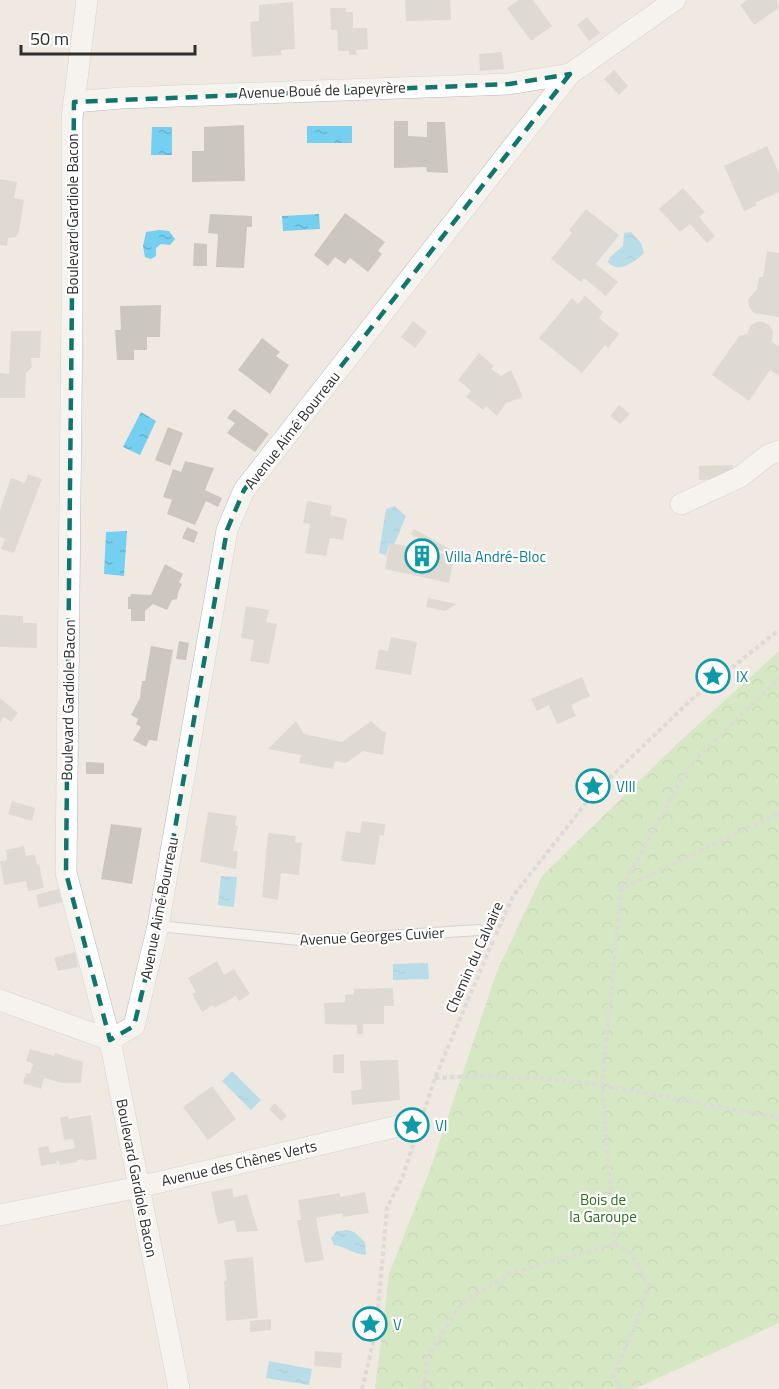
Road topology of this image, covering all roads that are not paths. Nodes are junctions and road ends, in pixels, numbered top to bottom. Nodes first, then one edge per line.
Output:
1 (87, 0) edge
2 (675, 0) edge
3 (570, 74) junction
4 (74, 102) junction
5 (779, 451) edge
6 (681, 504) dead end
7 (158, 926) junction
8 (479, 930) dead end
9 (0, 1000) edge
10 (110, 1040) junction
11 (413, 1130) road end
12 (139, 1187) junction
13 (0, 1215) edge
14 (179, 1389) edge

1 - 4 street, Boulevard Gardiole Bacon
2 - 3 street, Avenue Aimé Bourreau
3 - 4 street, Avenue Boué de Lapeyrère
3 - 7 street, Avenue Aimé Bourreau
4 - 10 street, Boulevard Gardiole Bacon
5 - 6 street
7 - 8 lane, Avenue Georges Cuvier
7 - 10 street, Avenue Aimé Bourreau
9 - 10 street
10 - 12 street, Boulevard Gardiole Bacon
11 - 12 street, Avenue des Chênes Verts
12 - 13 street, Avenue des Chênes Verts
12 - 14 street, Boulevard Gardiole Bacon

